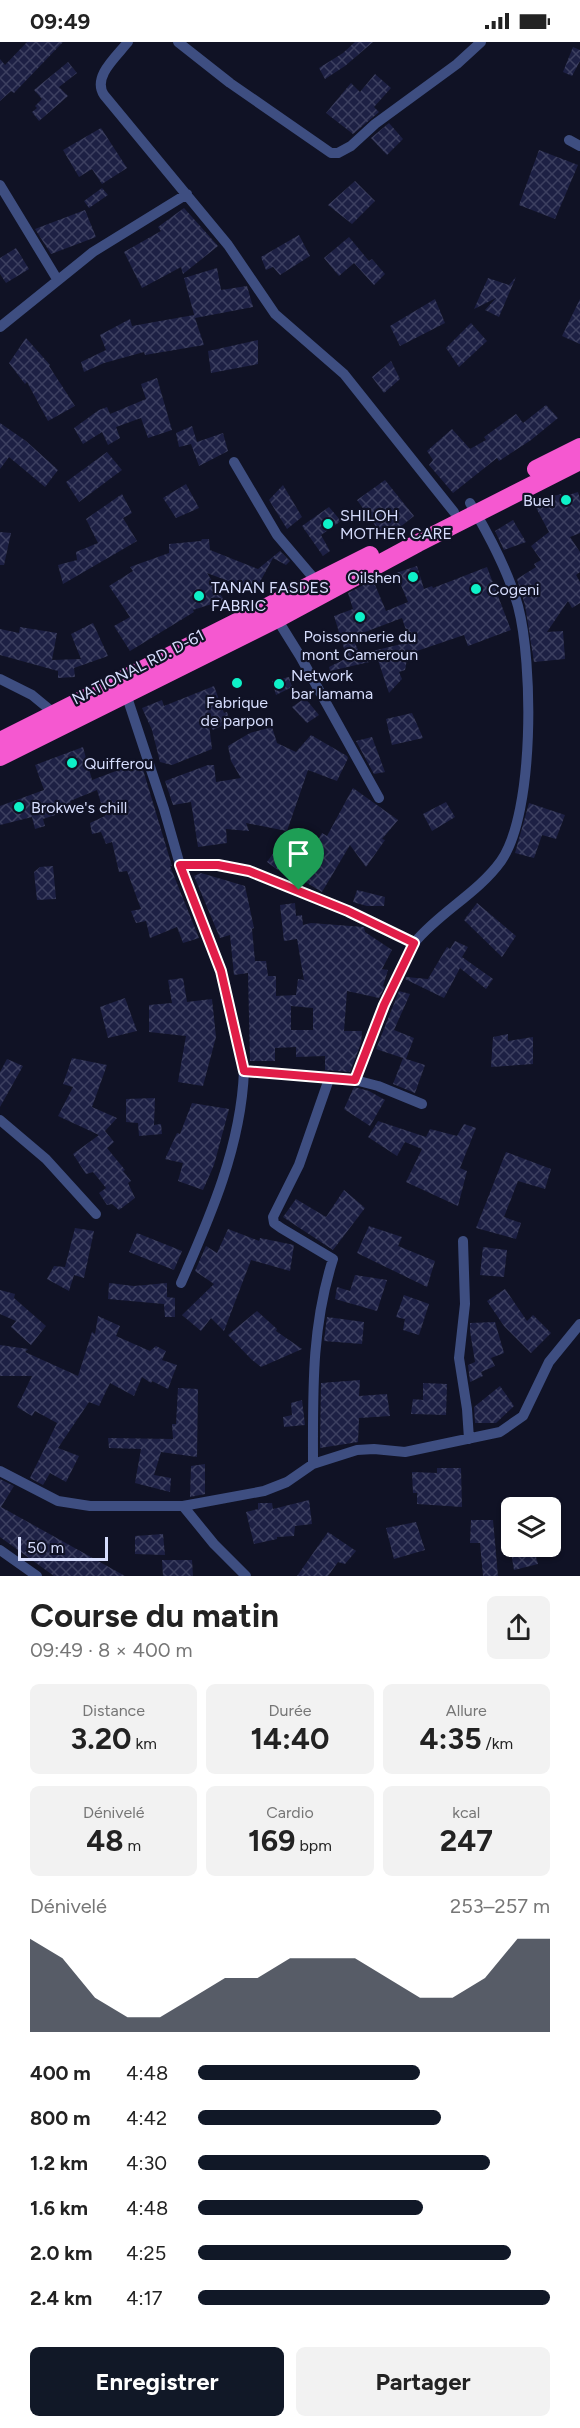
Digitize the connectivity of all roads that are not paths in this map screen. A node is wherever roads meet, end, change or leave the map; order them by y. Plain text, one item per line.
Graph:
1 (128, 42) edge
2 (178, 42) edge
3 (481, 42) edge
4 (569, 140) dead end
5 (580, 146) edge
6 (0, 185) edge
7 (187, 194) junction
8 (57, 279) junction
9 (0, 327) edge
10 (580, 447) edge
11 (234, 462) dead end
12 (580, 462) edge
13 (467, 509) junction
14 (317, 582) junction
15 (276, 619) junction
16 (0, 679) edge
17 (126, 694) junction
18 (55, 714) junction
19 (0, 741) edge
20 (0, 757) edge
21 (378, 798) dead end
22 (180, 865) junction
23 (414, 943) junction
24 (244, 1071) junction
25 (329, 1079) junction
26 (355, 1080) junction
27 (422, 1104) dead end
28 (0, 1120) edge
29 (96, 1214) dead end
30 (463, 1241) dead end
31 (181, 1283) dead end
32 (580, 1324) edge
33 (470, 1439) junction
34 (313, 1464) junction
35 (0, 1471) edge
36 (183, 1506) junction
37 (0, 1550) edge
38 (37, 1576) edge
39 (246, 1576) edge

1 - 7 street
2 - 3 street
4 - 5 street
6 - 8 street
7 - 8 street
7 - 13 street
8 - 9 street
10 - 13 highway, NATIONAL RD. D-61
11 - 14 street
12 - 13 highway, NATIONAL RD. D-61
13 - 14 highway, NATIONAL RD. D-61
13 - 15 highway, NATIONAL RD. D-61
13 - 23 street
14 - 18 highway, NATIONAL RD. D-61
15 - 17 highway, NATIONAL RD. D-61
15 - 21 street
16 - 18 street
17 - 20 highway, NATIONAL RD. D-61
17 - 22 street
18 - 19 highway, NATIONAL RD. D-61
22 - 23 street
22 - 24 street
23 - 26 street
24 - 25 street
24 - 31 street
25 - 26 street
25 - 34 street
26 - 27 street
28 - 29 street
30 - 33 street
32 - 33 street
33 - 34 street
34 - 36 street
35 - 36 street
36 - 39 street
37 - 38 street

